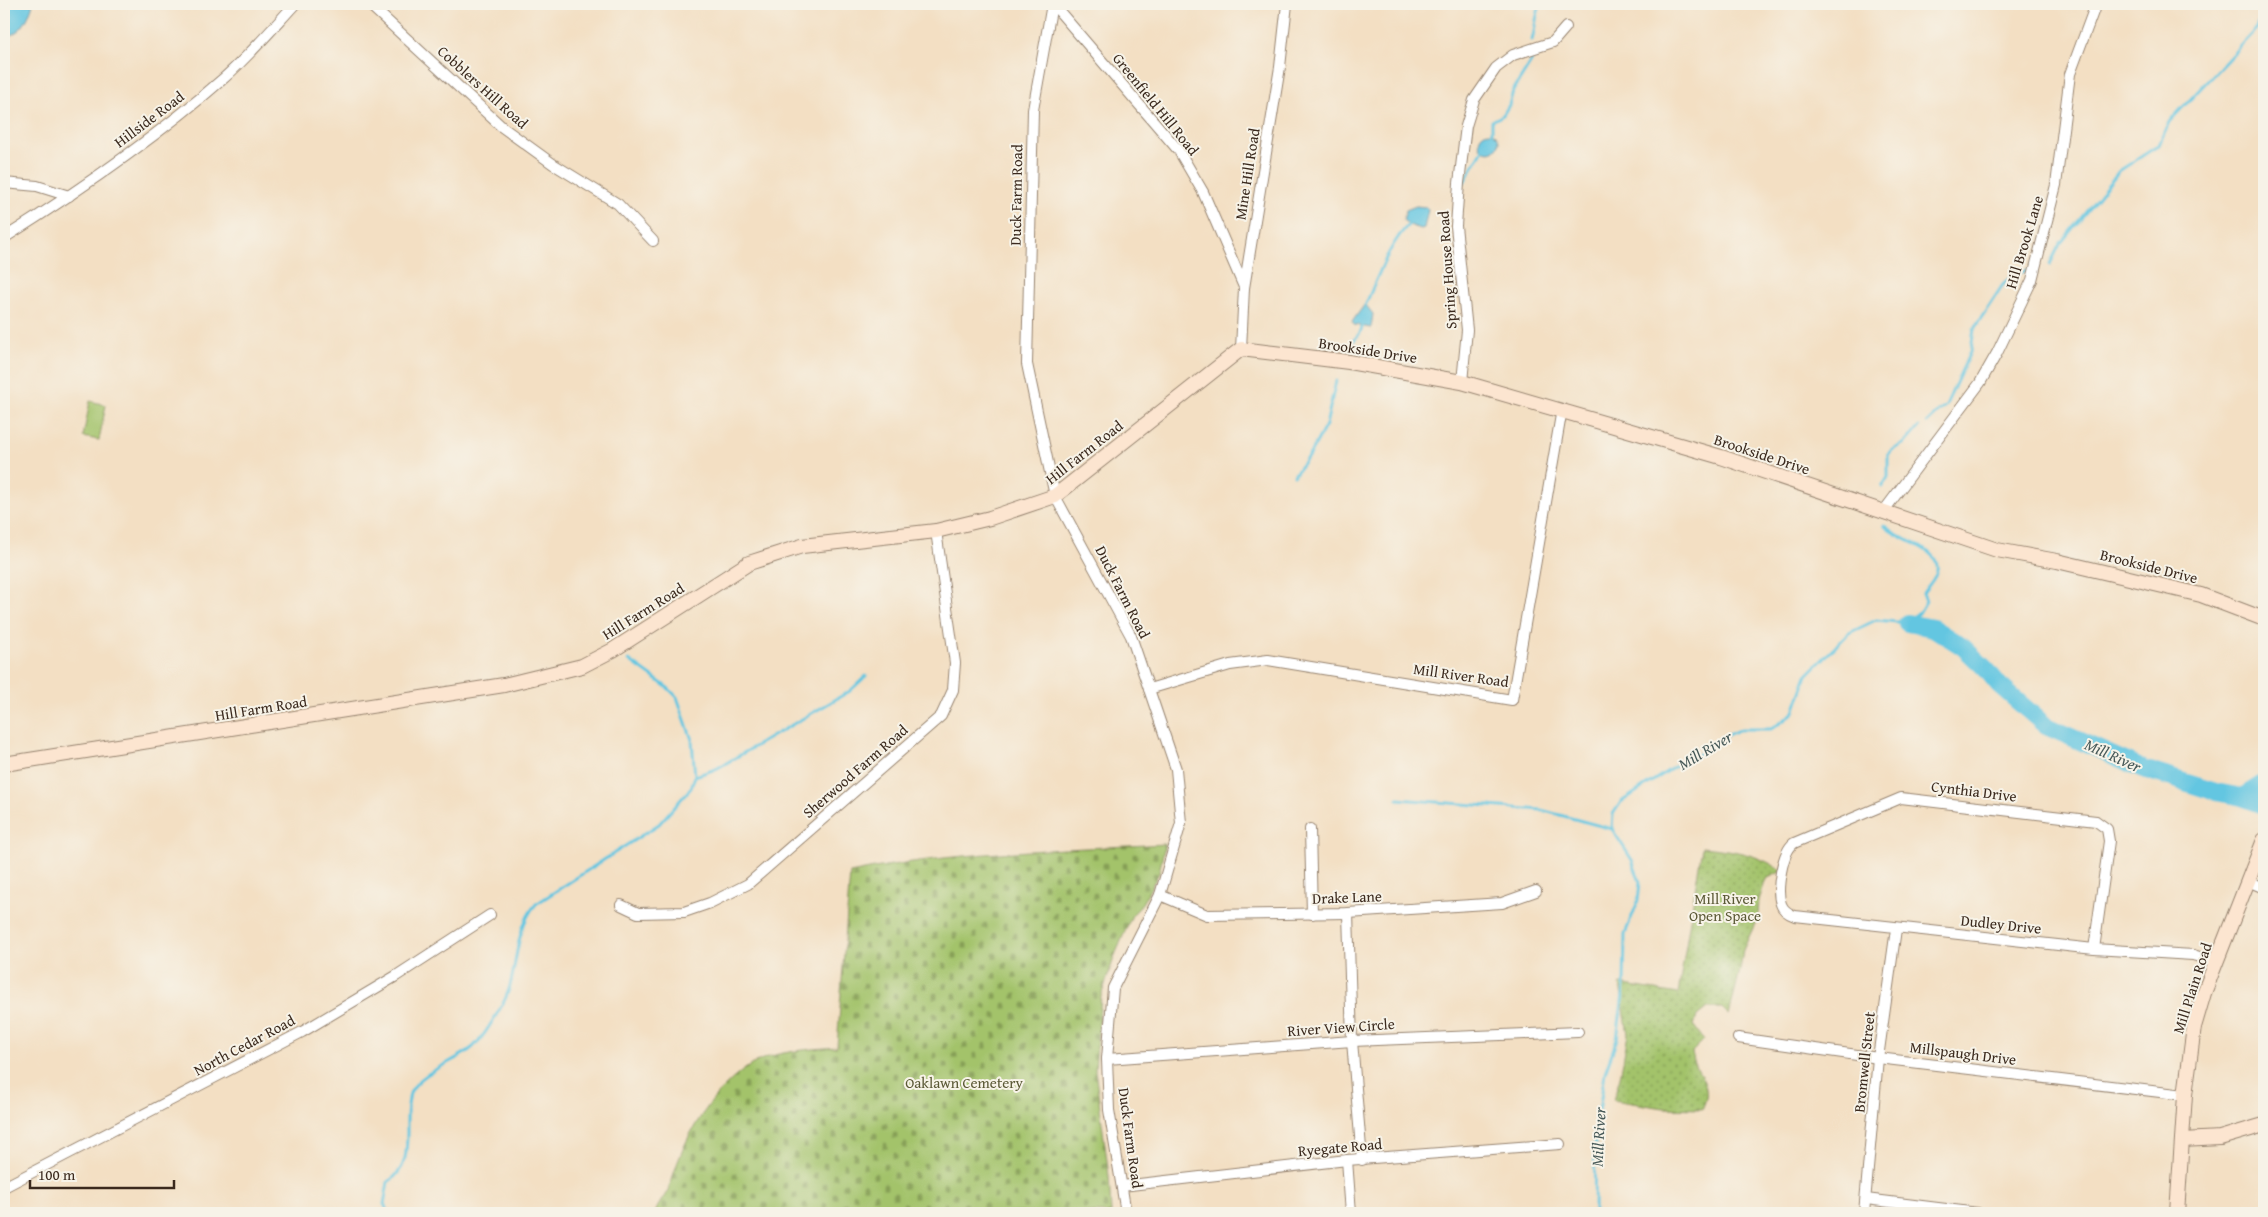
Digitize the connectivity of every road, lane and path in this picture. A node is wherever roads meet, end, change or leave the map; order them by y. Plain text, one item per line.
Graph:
1 (296, 4) edge
2 (369, 4) edge
3 (1052, 4) edge
4 (1287, 4) edge
5 (2096, 4) edge
6 (1566, 27) dead end
7 (4, 183) edge
8 (69, 196) junction
9 (4, 238) edge
10 (653, 241) dead end
11 (1244, 288) junction
12 (1241, 348) junction
13 (1462, 382) junction
14 (1562, 409) junction
15 (1055, 496) junction
16 (1883, 512) junction
17 (936, 531) junction
18 (2264, 619) edge
19 (1149, 689) junction
20 (4, 764) edge
21 (1310, 829) dead end
22 (2264, 840) edge
23 (2248, 881) junction
24 (2264, 888) edge
25 (1536, 891) dead end
26 (1160, 895) junction
27 (621, 905) dead end
28 (1784, 909) joint
29 (1348, 913) junction
30 (1312, 914) junction
31 (490, 915) dead end
32 (1896, 929) junction
33 (2094, 949) junction
34 (2216, 962) junction
35 (1578, 1032) dead end
36 (1738, 1038) dead end
37 (1352, 1041) junction
38 (1878, 1058) junction
39 (1107, 1059) junction
40 (2185, 1096) junction
41 (2264, 1125) edge
42 (2182, 1140) junction
43 (1560, 1144) dead end
44 (1347, 1160) junction
45 (1362, 1160) junction
46 (1122, 1186) junction
47 (4, 1187) edge
48 (1866, 1199) junction
49 (1126, 1213) edge
50 (1351, 1213) edge
51 (1864, 1213) edge
52 (1978, 1213) edge
53 (2177, 1213) edge

1 - 8 street, Hillside Road
2 - 10 street, Cobblers Hill Road
3 - 11 street, Greenfield Hill Road
3 - 15 street, Duck Farm Road
4 - 11 street, Mine Hill Road
5 - 16 street, Hill Brook Lane
6 - 13 street, Spring House Road
7 - 8 street
8 - 9 street, Hillside Road
11 - 12 street, Mine Hill Road
12 - 13 main road, Brookside Drive
12 - 15 main road, Hill Farm Road
13 - 14 main road, Brookside Drive
14 - 16 main road, Brookside Drive
14 - 19 street, Mill River Road
15 - 17 main road, Hill Farm Road
15 - 19 street, Duck Farm Road
16 - 18 main road, Brookside Drive
17 - 20 main road, Hill Farm Road
17 - 27 street, Sherwood Farm Road
19 - 26 street, Duck Farm Road
21 - 30 street
22 - 23 main road, Mill Plain Road
23 - 24 street
23 - 34 main road, Mill Plain Road
25 - 29 street, Drake Lane
26 - 30 street, Drake Lane
26 - 39 street, Duck Farm Road
28 - 32 street, Dudley Drive
28 - 33 street, Cynthia Drive
29 - 30 street, Drake Lane
29 - 37 street
31 - 47 street, North Cedar Road
32 - 33 street, Dudley Drive
32 - 38 street, Bromwell Street
33 - 34 street, Dudley Drive
34 - 40 main road, Mill Plain Road
35 - 37 street, River View Circle
36 - 38 street, Millspaugh Drive
37 - 39 street, River View Circle
37 - 45 street
38 - 40 street, Millspaugh Drive
38 - 48 street, Bromwell Street
39 - 46 street, Duck Farm Road
40 - 42 main road, Mill Plain Road
41 - 42 main road
42 - 53 main road, Mill Plain Road
43 - 45 street, Ryegate Road
44 - 45 street, Ryegate Road
44 - 46 street, Ryegate Road
44 - 50 street
46 - 49 street, Duck Farm Road
48 - 51 street, Bromwell Street
48 - 52 street

